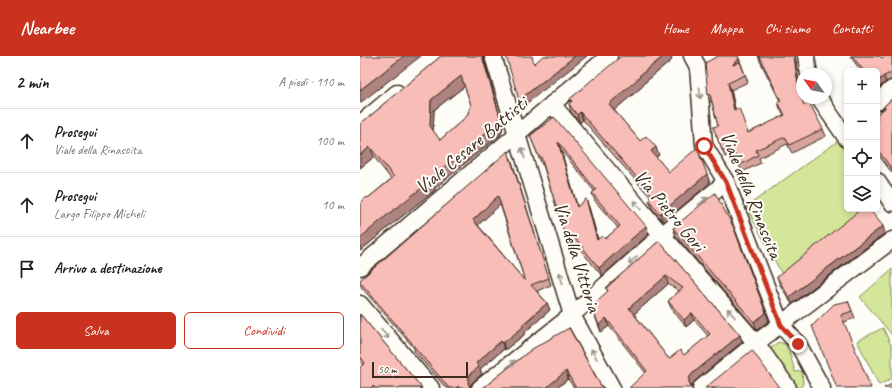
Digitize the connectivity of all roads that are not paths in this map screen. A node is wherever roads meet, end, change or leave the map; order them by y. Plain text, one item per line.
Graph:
1 (493, 56) edge
2 (609, 56) edge
3 (692, 56) edge
4 (806, 56) edge
5 (808, 68) edge
6 (407, 85) edge
7 (892, 89) edge
8 (880, 99) edge
9 (552, 104) junction
10 (823, 104) edge
11 (360, 124) edge
12 (844, 131) edge
13 (517, 134) junction
14 (726, 182) junction
15 (880, 186) edge
16 (892, 203) edge
17 (662, 234) junction
18 (892, 240) edge
19 (360, 266) edge
20 (360, 304) edge
21 (572, 315) junction
22 (781, 325) junction
23 (756, 343) junction
24 (431, 388) edge
25 (480, 388) edge
26 (612, 388) edge
27 (701, 388) edge
28 (788, 388) edge
29 (822, 388) edge

1 - 13 street, Via della Vittoria
2 - 9 street, Viale Cesare Battisti
3 -> 14 street, Viale della Rinascita
4 - 5 street
6 - 11 street
7 - 8 street
9 - 13 street, Viale Cesare Battisti
17 -> 9 street, Via Pietro Gori
10 - 12 street
13 - 19 street, Viale Cesare Battisti
21 -> 13 street, Via della Vittoria
17 -> 14 street
14 - 22 street, Viale della Rinascita
15 - 16 street
17 -> 21 street
23 -> 17 street, Via Pietro Gori
18 - 22 street
20 -> 24 street
25 -> 21 street
26 -> 21 street, Via della Vittoria
22 - 23 street
22 - 29 street
23 - 27 street
23 - 28 street, Via Pietro Gori

